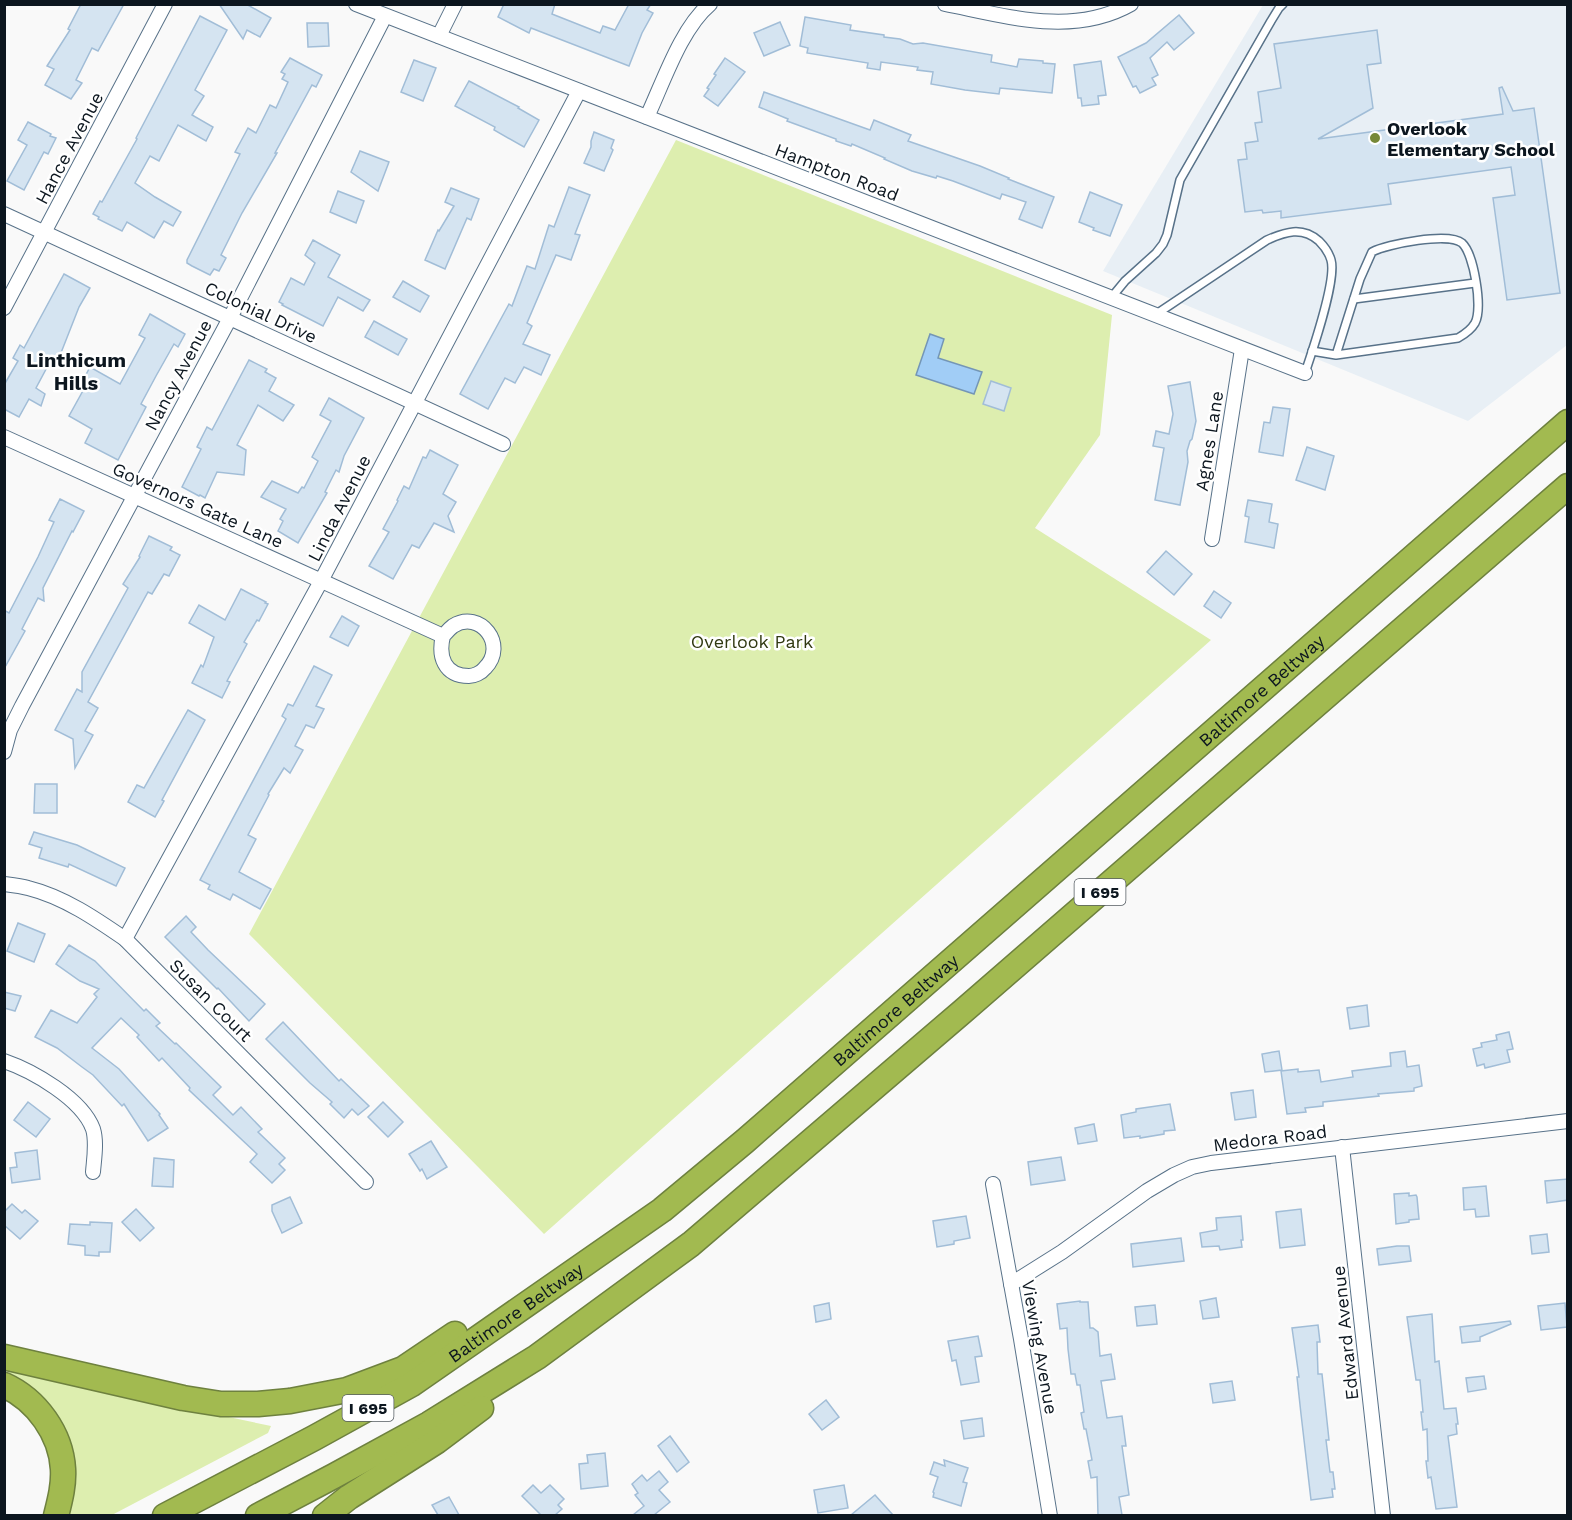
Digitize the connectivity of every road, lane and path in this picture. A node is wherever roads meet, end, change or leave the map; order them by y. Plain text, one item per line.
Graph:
1 (165, 4) edge
2 (356, 4) edge
3 (455, 4) edge
4 (710, 4) edge
5 (945, 4) edge
6 (1131, 4) edge
7 (1283, 4) edge
8 (385, 16) junction
9 (439, 36) junction
10 (579, 91) junction
11 (647, 117) junction
12 (4, 214) edge
13 (44, 232) junction
14 (1475, 283) junction
15 (1111, 298) junction
16 (1354, 298) junction
17 (4, 308) edge
18 (1155, 315) junction
19 (230, 318) junction
20 (1242, 349) junction
21 (1312, 351) junction
22 (1336, 355) junction
23 (1305, 373) joint
24 (414, 403) junction
25 (1568, 422) edge
26 (4, 437) edge
27 (503, 444) dead end
28 (1568, 486) edge
29 (134, 496) junction
30 (1212, 539) dead end
31 (321, 581) junction
32 (443, 636) dead end
33 (4, 752) edge
34 (4, 884) edge
35 (125, 939) junction
36 (4, 1061) edge
37 (1568, 1121) edge
38 (1342, 1147) junction
39 (93, 1172) dead end
40 (366, 1182) dead end
41 (993, 1184) dead end
42 (560, 1281) junction
43 (1011, 1284) junction
44 (628, 1291) junction
45 (4, 1357) edge
46 (4, 1385) edge
47 (56, 1515) edge
48 (165, 1515) edge
49 (258, 1515) edge
50 (325, 1515) edge
51 (1050, 1515) edge
52 (1383, 1515) edge

1 - 13 street, Hance Avenue
2 - 8 street, Hampton Road
3 - 9 street
4 - 11 street
5 - 6 street
7 - 15 lane
8 - 9 street, Hampton Road
8 - 19 street, Nancy Avenue
9 - 10 street, Hampton Road
10 - 11 street, Hampton Road
10 - 24 street, Linda Avenue
11 - 15 street, Hampton Road
12 - 13 street, Colonial Drive
13 - 17 street, Hance Avenue
13 - 19 street, Colonial Drive
14 - 16 lane
14 - 16 lane
14 - 22 lane
15 - 18 street, Hampton Road
16 - 22 lane
18 - 20 street, Hampton Road
18 - 21 lane
19 - 24 street, Colonial Drive
19 - 29 street, Nancy Avenue
20 - 23 street, Hampton Road
20 - 30 street, Agnes Lane
21 - 22 lane
21 - 23 lane
24 - 27 street, Colonial Drive
24 - 31 street, Linda Avenue
25 - 42 highway, Baltimore Beltway / I 695
26 - 29 street, Governors Gate Lane
28 - 44 highway, I 695
29 - 31 street, Governors Gate Lane
29 - 33 street, Nancy Avenue
31 - 32 street, Governors Gate Lane
31 - 35 street, Linda Avenue
34 - 35 street, Susan Court
35 - 40 street, Susan Court
36 - 39 street
37 - 38 street, Medora Road
38 - 43 street, Medora Road
38 - 52 street, Edward Avenue
41 - 43 street, Viewing Avenue
42 - 45 highway
42 - 48 highway, Baltimore Beltway / I 695
43 - 51 street, Viewing Avenue
44 - 49 highway, I 695
44 - 50 highway
46 - 47 highway

